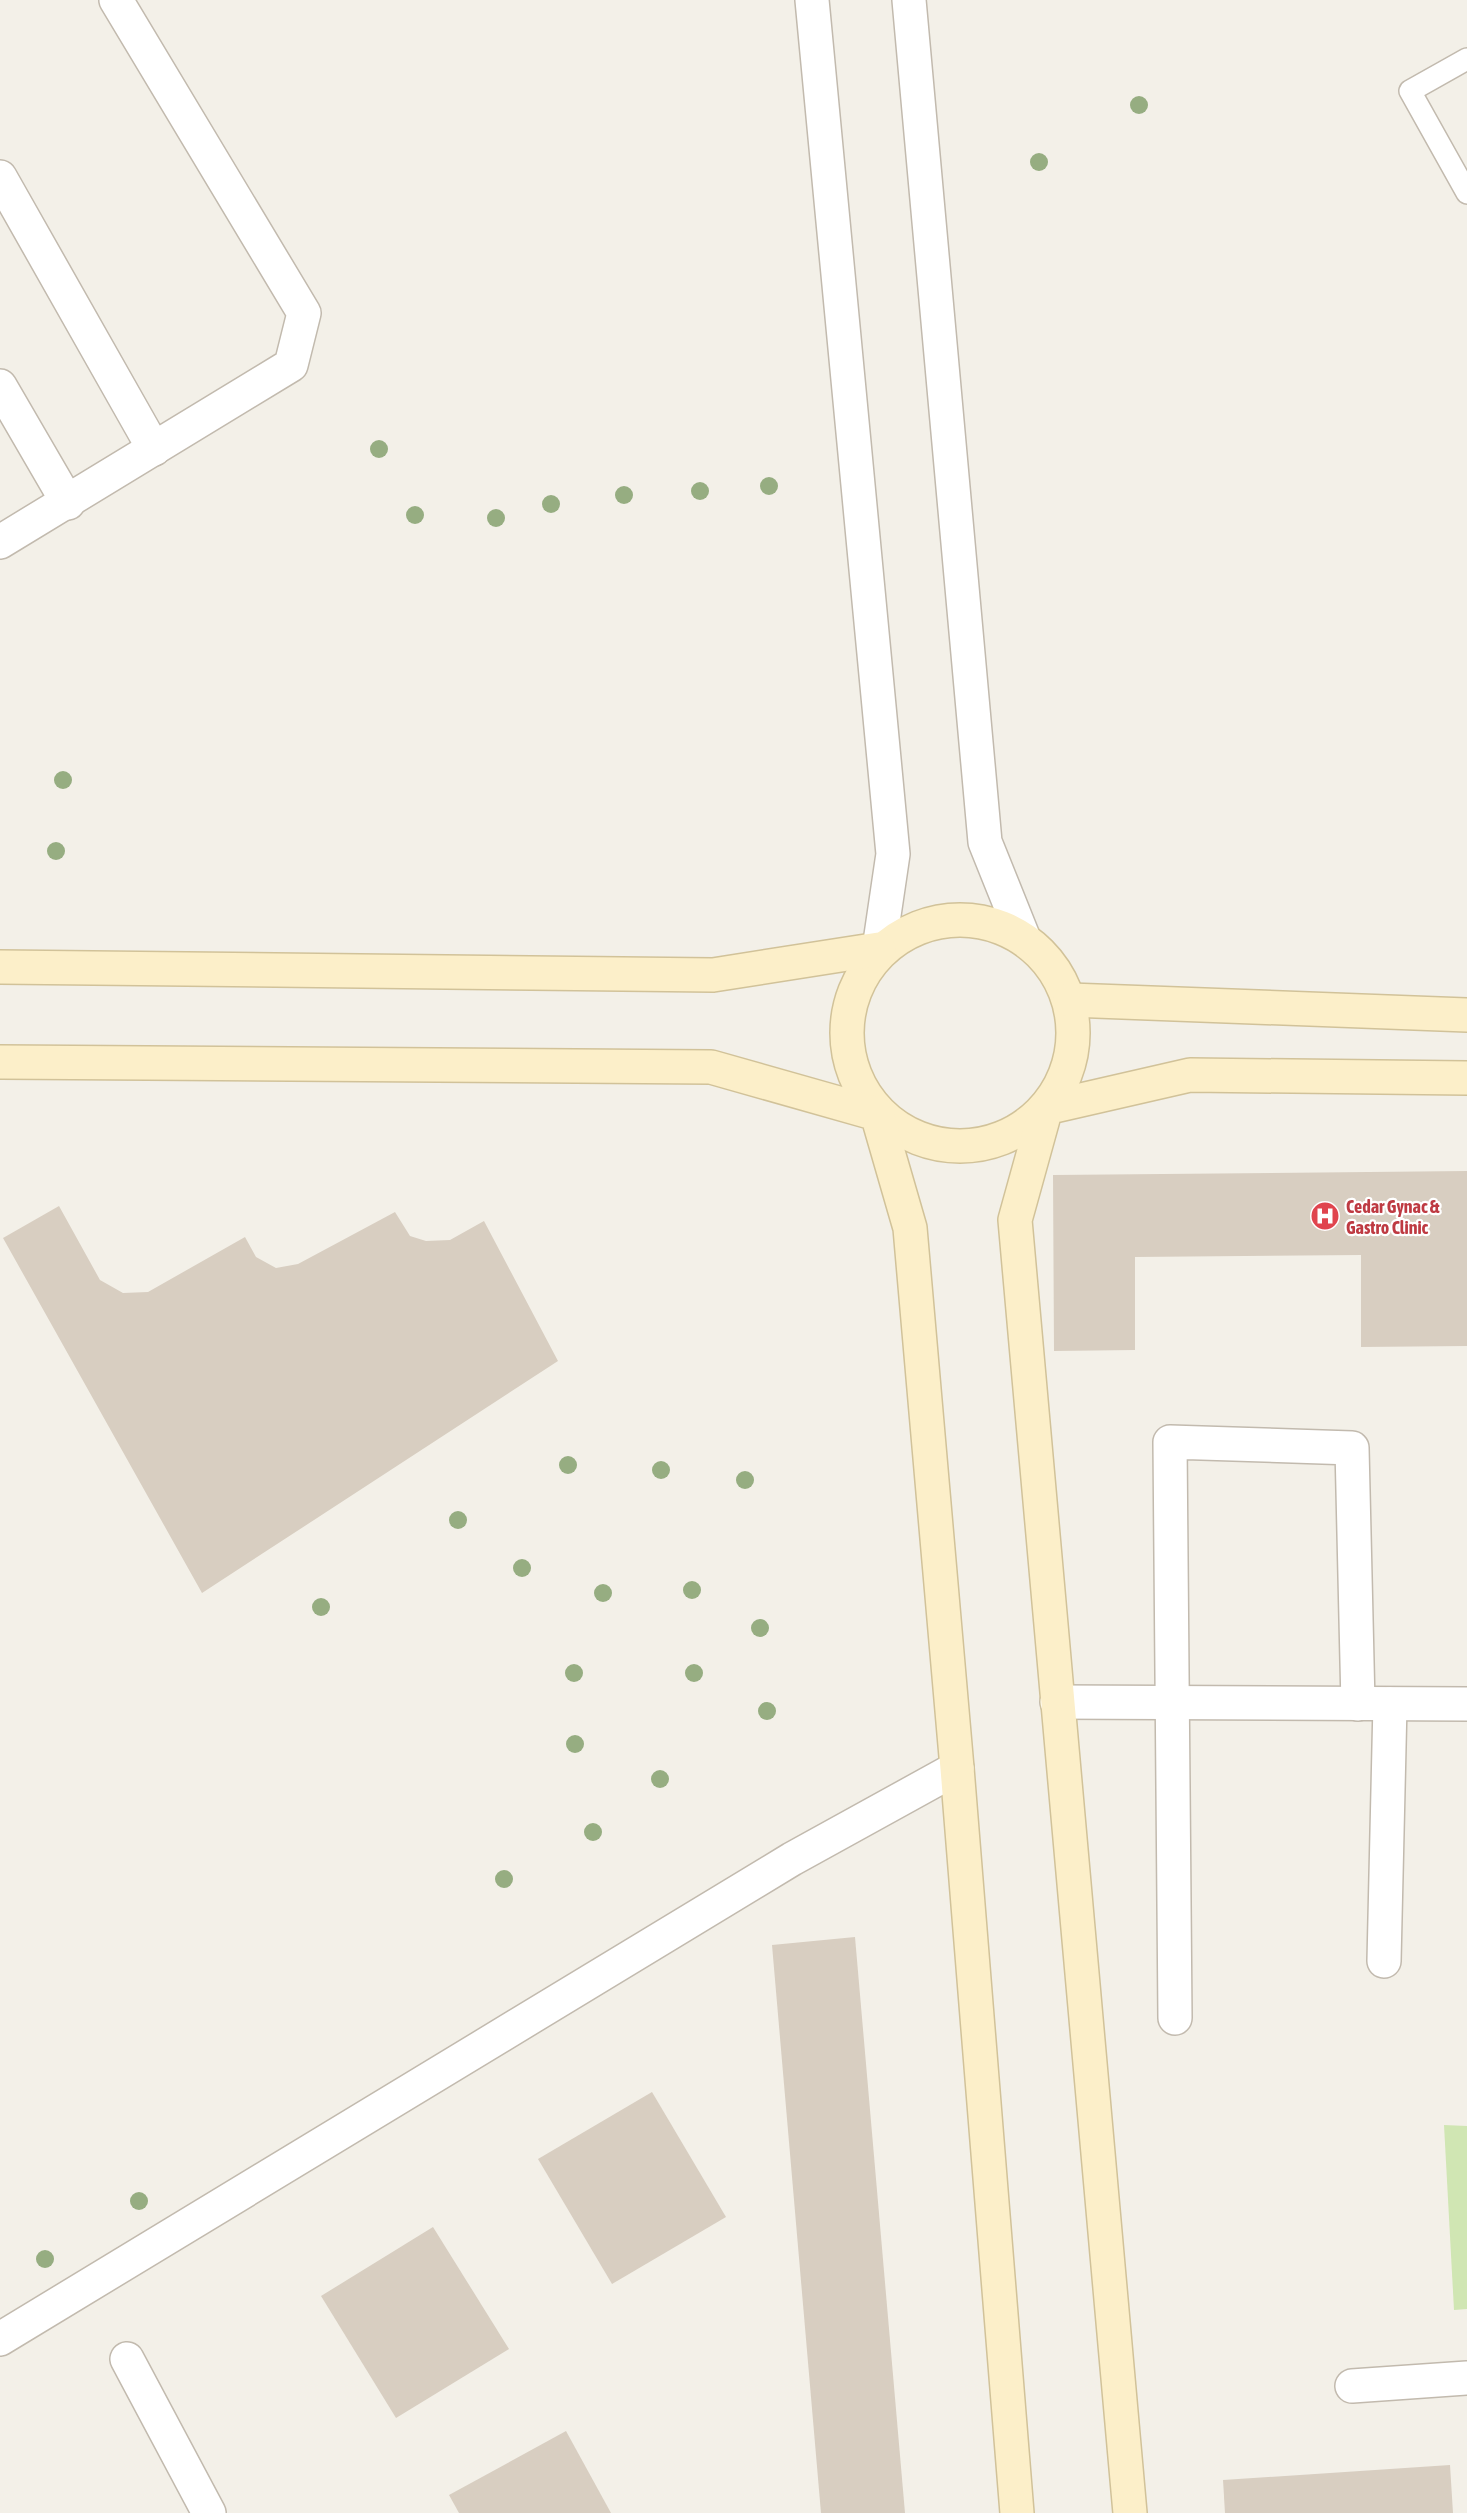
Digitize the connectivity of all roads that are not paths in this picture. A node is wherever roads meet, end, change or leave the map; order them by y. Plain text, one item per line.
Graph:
1 (116, 0) edge
2 (812, 0) edge
3 (909, 0) edge
4 (1467, 59) edge
5 (0, 177) edge
6 (1467, 193) edge
7 (0, 386) edge
8 (154, 449) junction
9 (68, 503) junction
10 (0, 542) edge
11 (1024, 939) junction
12 (879, 949) junction
13 (0, 967) edge
14 (1070, 999) junction
15 (1467, 1015) edge
16 (0, 1062) edge
17 (1467, 1078) edge
18 (1046, 1108) junction
19 (877, 1114) junction
20 (1057, 1702) junction
21 (1174, 1702) junction
22 (1374, 1704) junction
23 (1467, 1704) edge
24 (957, 1768) junction
25 (1384, 1961) dead end
26 (1175, 2018) dead end
27 (0, 2339) edge
28 (127, 2359) dead end
29 (1467, 2378) edge
30 (1352, 2386) dead end
31 (208, 2513) edge
32 (1017, 2513) edge
33 (1130, 2513) edge

1 - 8 street
2 - 12 street
3 - 11 street
4 - 6 lane
5 - 8 street
7 - 9 street
8 - 9 street
9 - 10 street
11 - 12 main road
11 - 14 main road
12 - 13 main road
12 - 19 main road
14 - 15 main road
14 - 18 main road
16 - 19 main road
17 - 18 main road
18 - 19 main road
18 - 20 main road
19 - 24 main road
20 - 21 street
20 - 33 main road
21 - 22 street
21 - 22 street
21 - 26 street
22 - 23 street
22 - 25 street
24 - 27 street
24 - 32 main road
28 - 31 street
29 - 30 street

